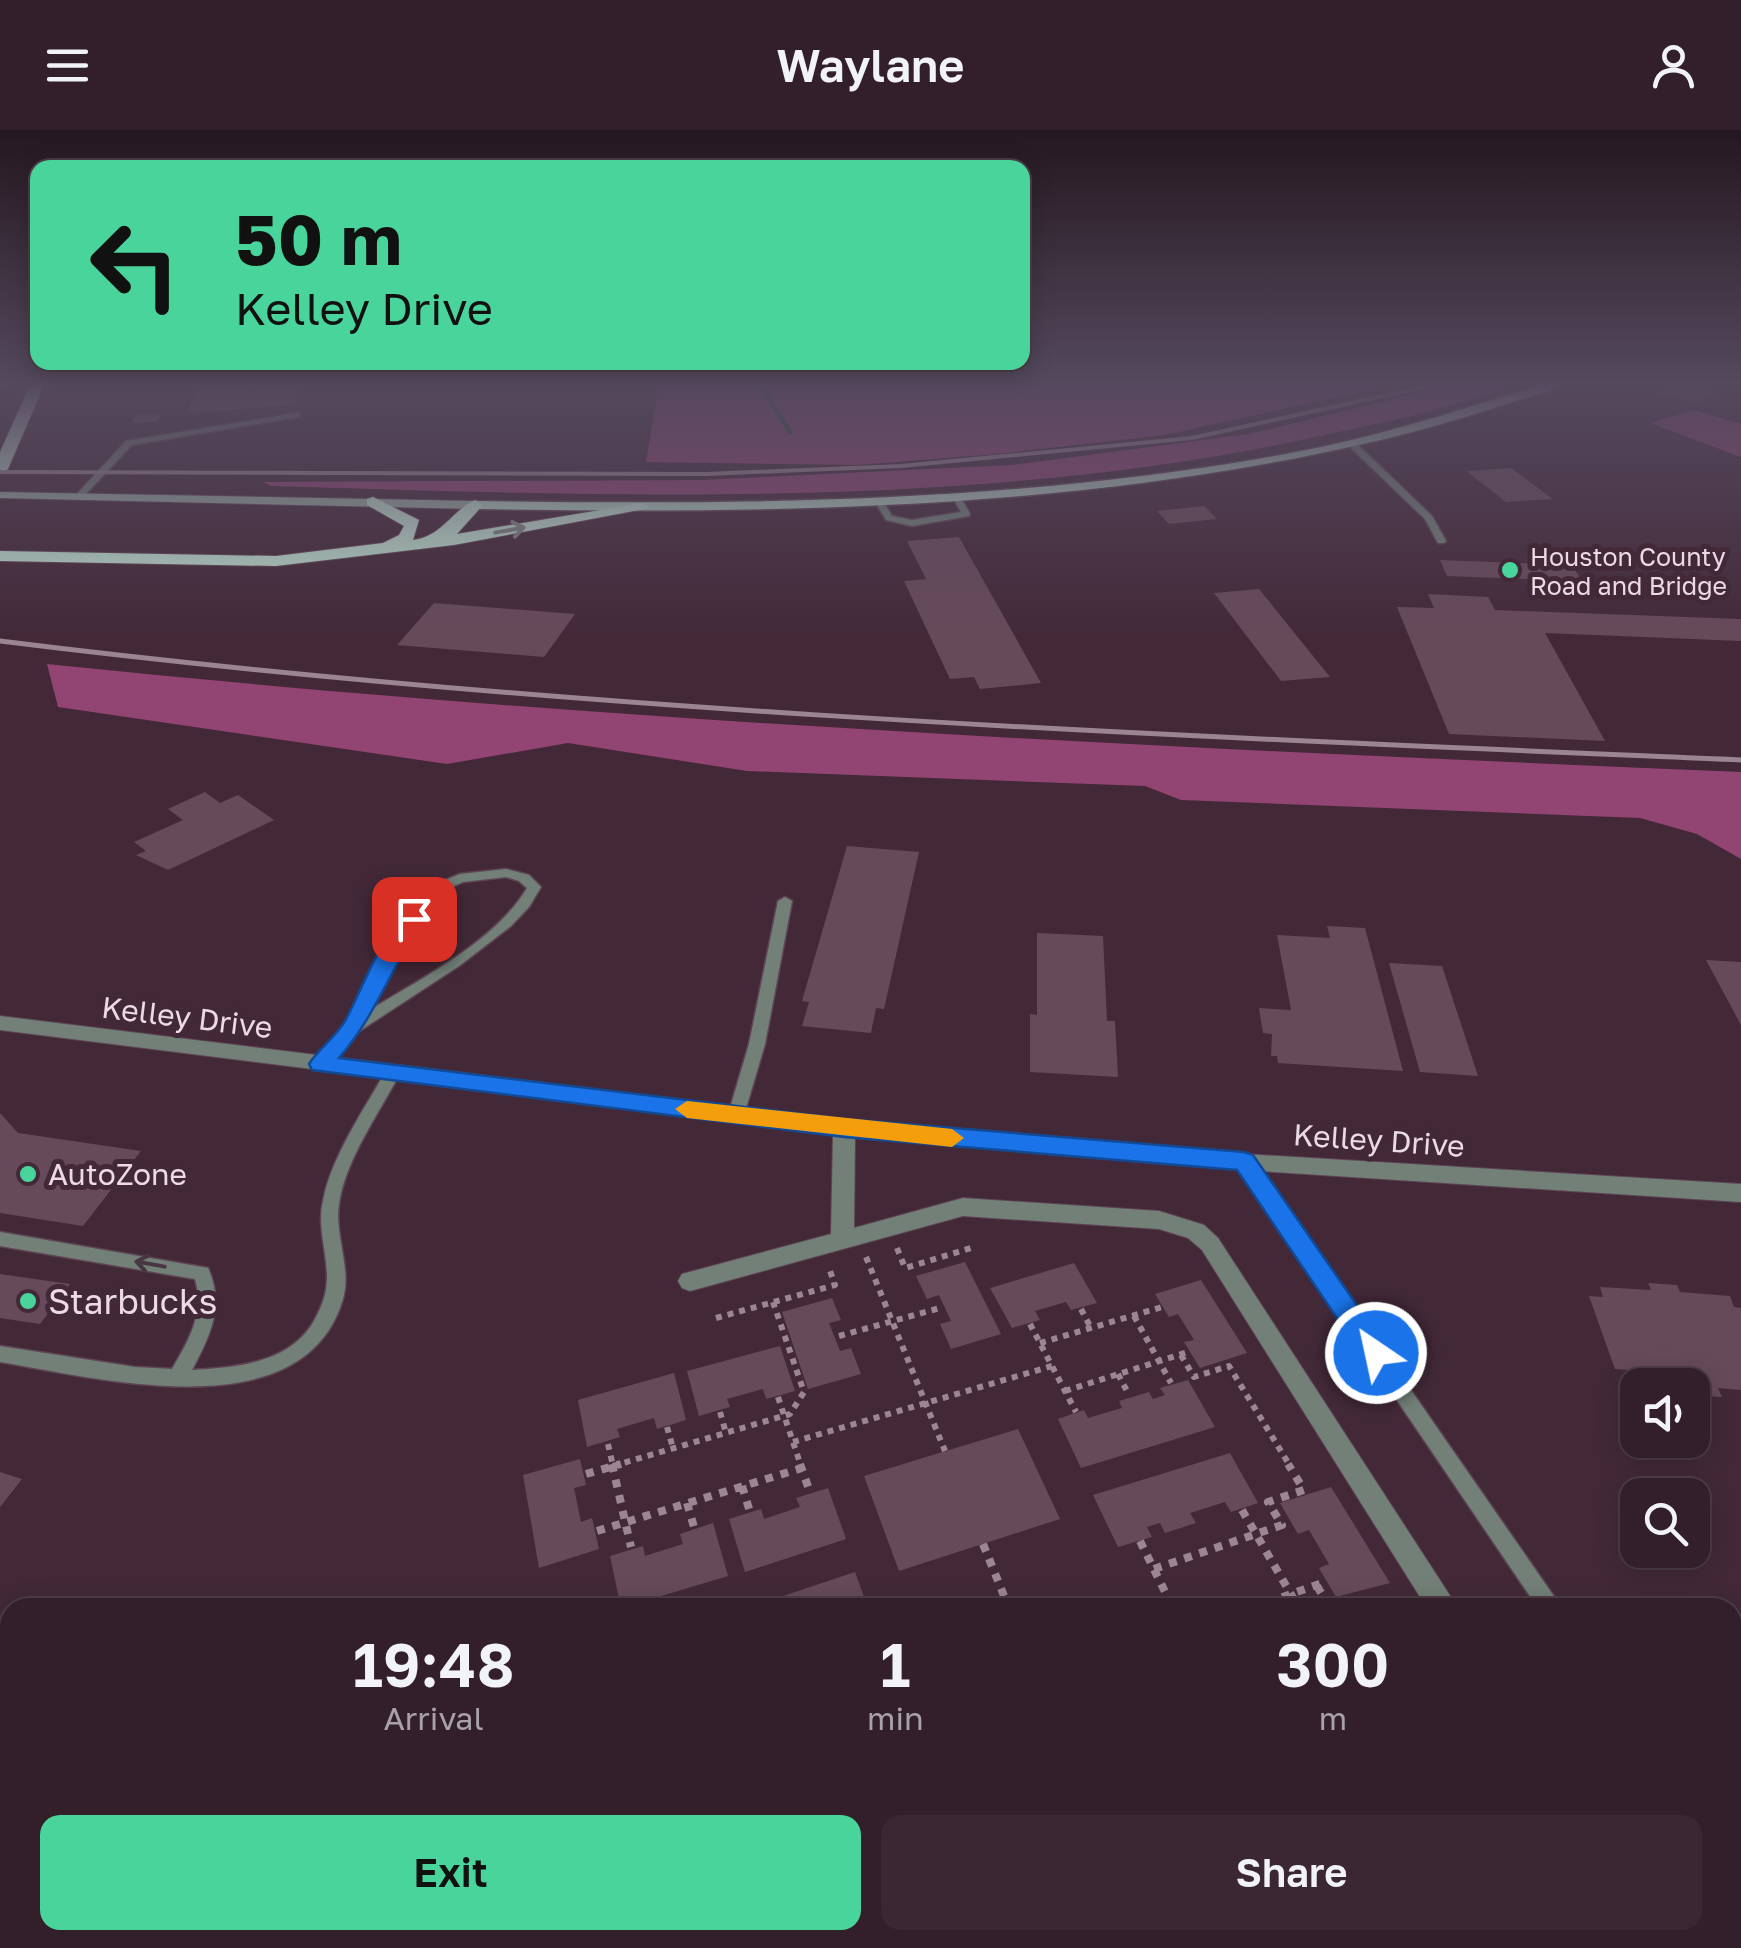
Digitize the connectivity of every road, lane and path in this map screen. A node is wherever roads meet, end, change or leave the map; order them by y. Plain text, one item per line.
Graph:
1 (106, 468) edge
2 (1222, 468) edge
3 (1376, 468) edge
4 (0, 495) edge
5 (80, 495) junction
6 (372, 502) junction
7 (476, 504) junction
8 (642, 508) junction
9 (1441, 541) dead end
10 (414, 545) junction
11 (384, 550) junction
12 (0, 556) edge
13 (48, 558) junction
14 (0, 568) edge
15 (785, 901) dead end
16 (0, 1023) edge
17 (353, 1028) junction
18 (320, 1064) junction
19 (392, 1073) junction
20 (736, 1115) junction
21 (844, 1128) junction
22 (1244, 1162) junction
23 (1741, 1193) edge
24 (0, 1239) edge
25 (842, 1240) junction
26 (972, 1248) dead end
27 (827, 1262) dead end
28 (690, 1281) dead end
29 (774, 1302) junction
30 (1162, 1307) dead end
31 (940, 1308) dead end
32 (1081, 1309) dead end
33 (1134, 1316) junction
34 (716, 1318) dead end
35 (892, 1321) junction
36 (1030, 1324) dead end
37 (1092, 1328) junction
38 (838, 1336) dead end
39 (1040, 1343) junction
40 (0, 1354) edge
41 (1159, 1361) junction
42 (1052, 1366) junction
43 (1118, 1374) junction
44 (177, 1378) junction
45 (1170, 1382) dead end
46 (1065, 1390) junction
47 (1129, 1395) dead end
48 (778, 1397) dead end
49 (926, 1403) junction
50 (720, 1412) dead end
51 (1076, 1412) dead end
52 (784, 1416) junction
53 (667, 1427) dead end
54 (726, 1432) junction
55 (793, 1442) junction
56 (608, 1444) dead end
57 (673, 1448) junction
58 (945, 1452) dead end
59 (613, 1466) junction
60 (802, 1468) junction
61 (586, 1474) dead end
62 (742, 1486) junction
63 (810, 1492) dead end
64 (687, 1503) junction
65 (1242, 1510) dead end
66 (750, 1512) dead end
67 (626, 1522) junction
68 (694, 1528) dead end
69 (597, 1530) dead end
70 (1256, 1534) junction
71 (1140, 1541) dead end
72 (983, 1544) dead end
73 (631, 1547) dead end
74 (1154, 1569) junction
75 (1291, 1594) junction
76 (1006, 1598) edge
77 (1168, 1598) edge
78 (1280, 1598) edge
79 (1293, 1598) edge
80 (1325, 1598) edge
81 (1438, 1598) edge
82 (1543, 1598) edge

1 - 5 lane
2 - 8 main road
3 - 9 lane
4 - 5 main road
5 - 6 main road
6 - 7 main road
6 - 11 highway
7 - 8 main road
7 - 10 highway
10 -> 8 highway
10 - 11 highway
11 - 13 highway
12 - 13 highway
13 - 14 highway
15 - 20 lane
16 - 18 street, Kelley Drive
17 - 17 lane
17 - 18 lane
18 - 19 street, Kelley Drive
19 - 20 street, Kelley Drive
19 - 44 lane
20 - 21 street, Kelley Drive
21 - 22 street, Kelley Drive
21 - 25 street
22 - 23 street, Kelley Drive
22 - 82 lane
44 -> 24 lane
25 - 28 street
25 - 81 street
26 - 35 path
27 - 29 path
29 - 34 path
29 - 52 path
30 - 33 path
31 - 35 path
32 - 37 path
33 - 37 path
33 - 41 path
35 - 38 path
35 - 49 path
36 - 39 path
37 - 39 path
39 - 42 path
40 - 44 lane
41 - 43 path
41 - 45 path
41 - 70 path
42 - 46 path
42 - 49 path
43 - 46 path
43 - 47 path
46 - 51 path
48 - 52 path
49 - 55 path
49 - 58 path
50 - 54 path
52 - 54 path
52 - 55 path
53 - 57 path
54 - 57 path
55 - 60 path
56 - 59 path
57 - 59 path
59 - 61 path
59 - 67 path
60 - 62 path
60 - 63 path
62 - 64 path
62 - 66 path
64 - 67 path
64 - 68 path
65 - 70 path
67 - 69 path
67 - 73 path
70 - 74 path
70 - 75 path
71 - 74 path
72 - 76 path
74 - 77 path
75 - 78 path
75 - 79 path
75 - 80 path

